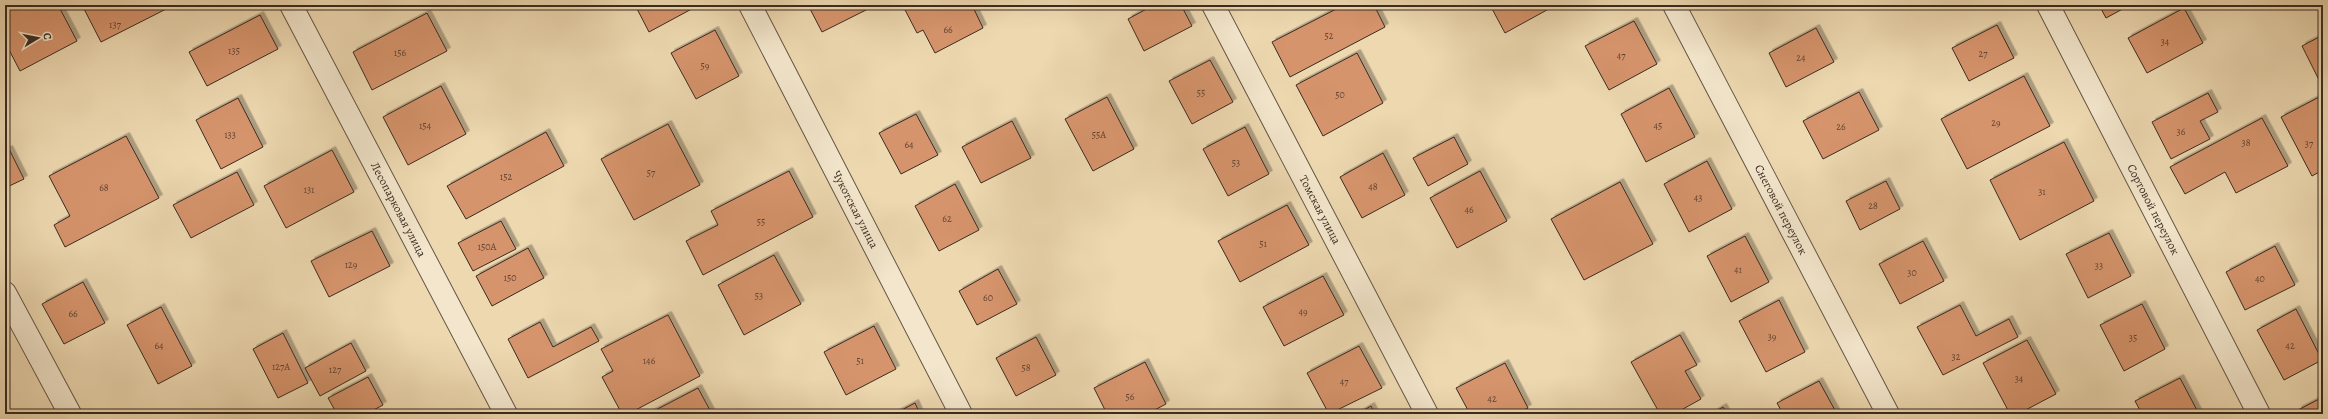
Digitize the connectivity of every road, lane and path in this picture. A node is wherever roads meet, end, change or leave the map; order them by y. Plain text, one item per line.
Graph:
1 (291, 5) edge
2 (750, 5) edge
3 (1213, 5) edge
4 (1674, 5) edge
5 (2048, 5) edge
6 (5, 292) edge
7 (70, 414) edge
8 (506, 414) edge
9 (961, 414) edge
10 (1427, 414) edge
11 (1888, 414) edge
12 (2259, 414) edge

1 - 8 street, Лесопарковая улица
2 - 9 street, Чукотская улица
3 - 10 street, Томская улица
4 - 11 street, Снеговой переулок
5 - 12 street, Сортовой переулок
6 - 7 street

